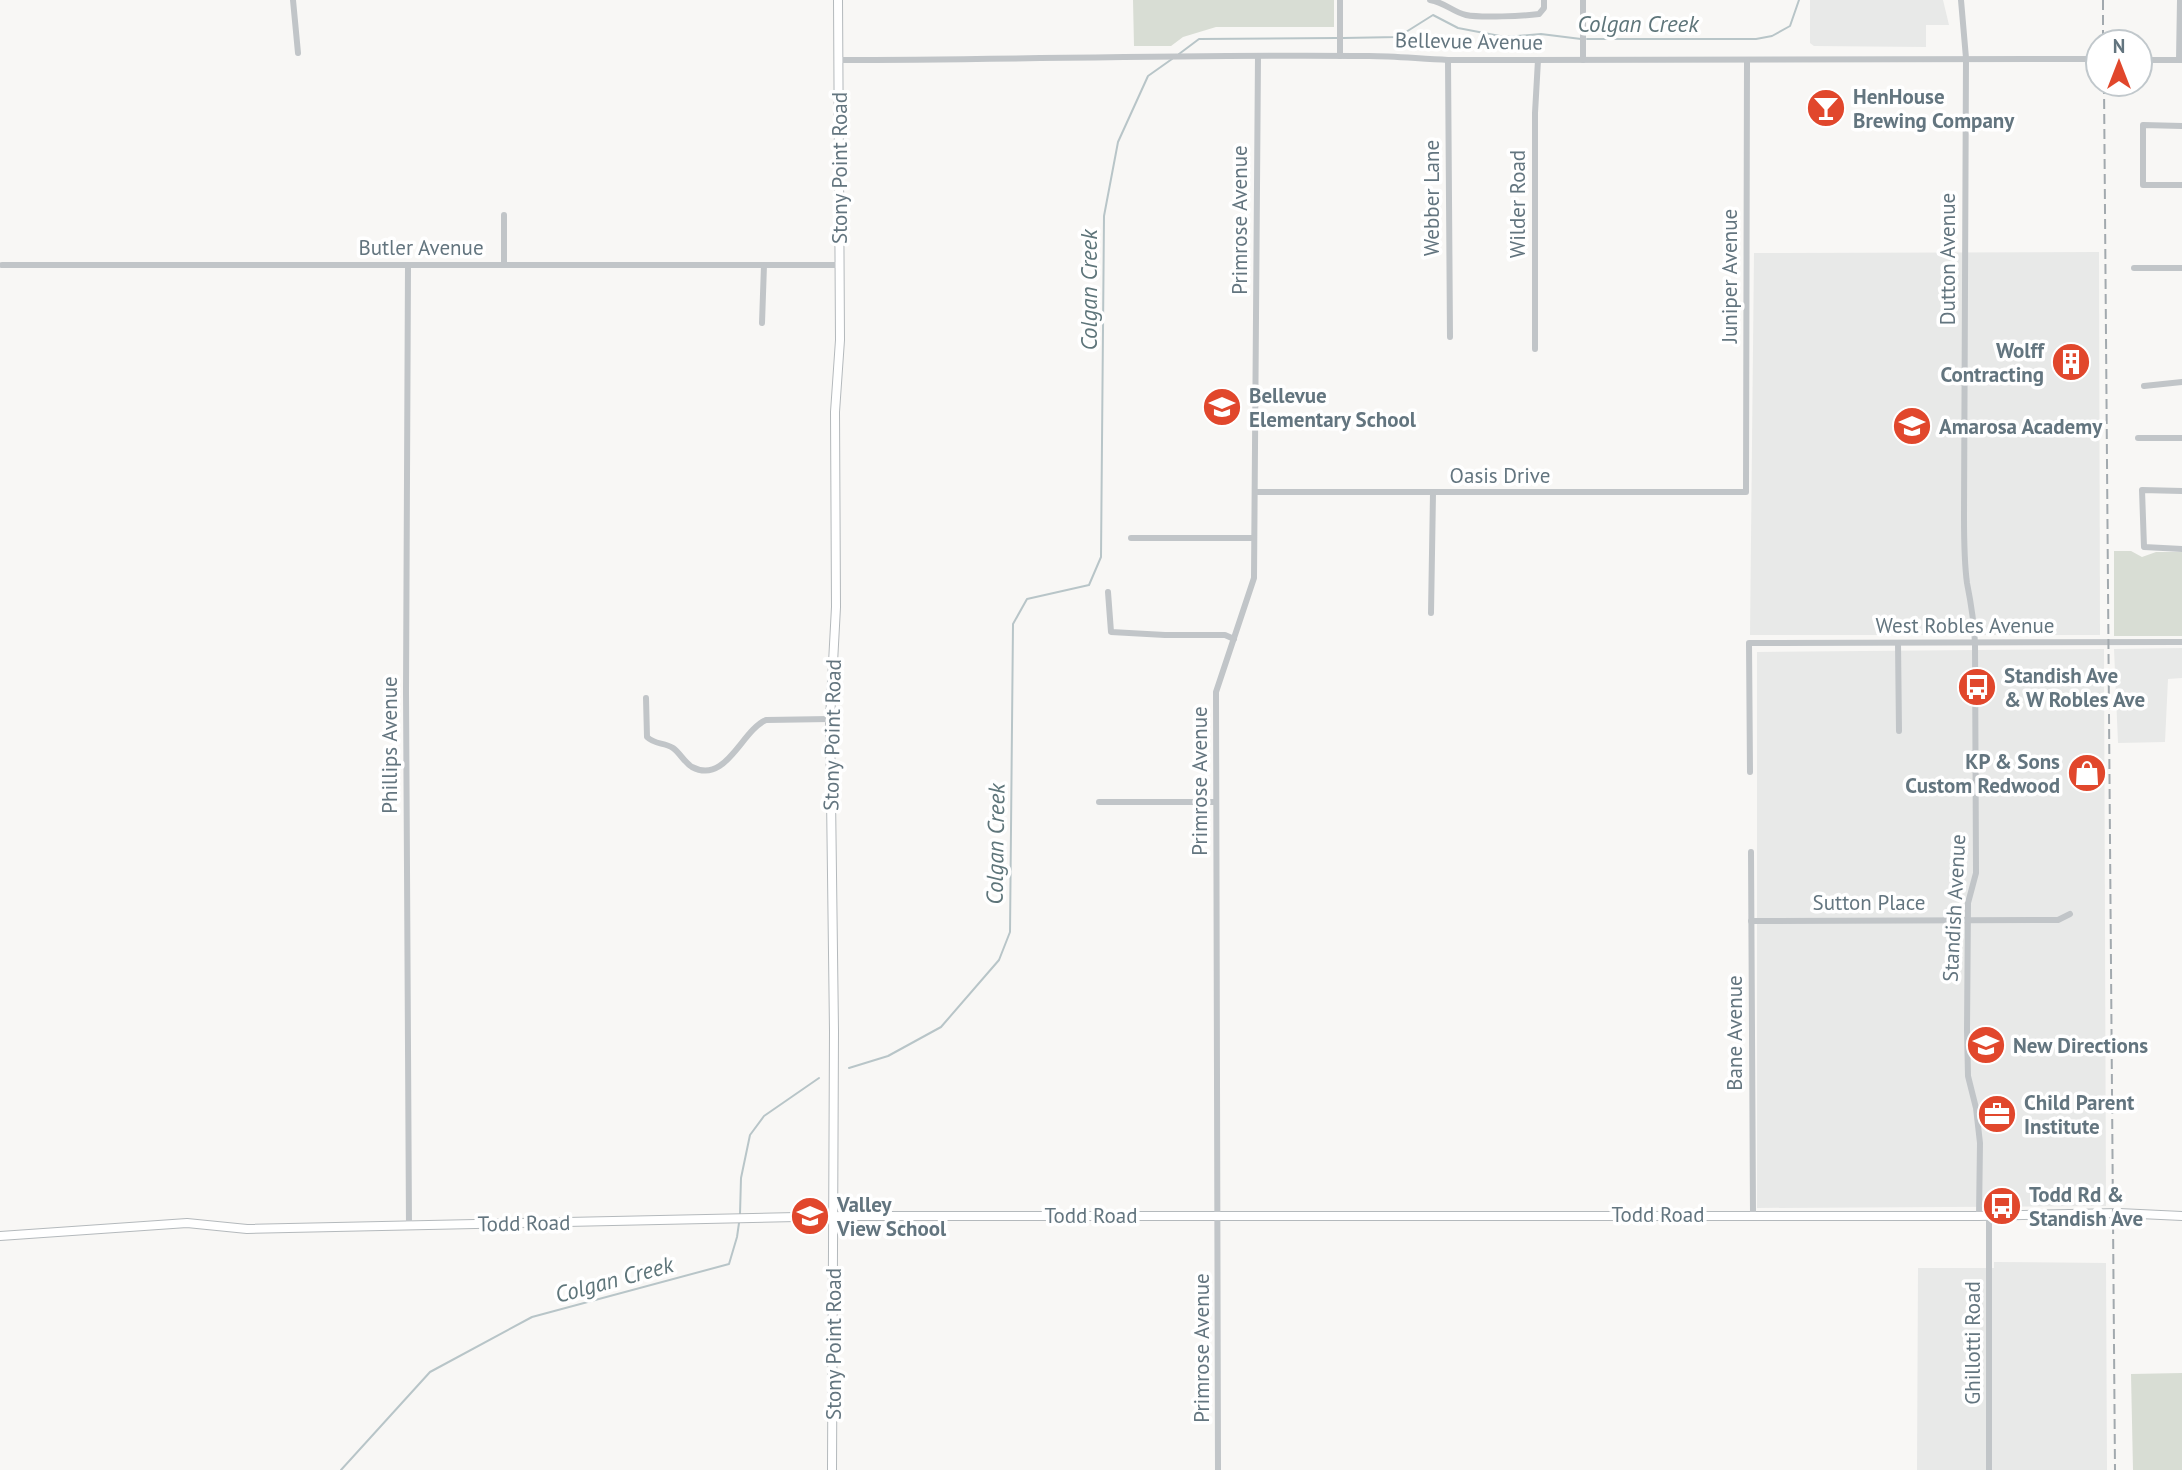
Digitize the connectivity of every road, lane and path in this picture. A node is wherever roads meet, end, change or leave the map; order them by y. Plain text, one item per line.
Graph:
1 (293, 0) edge
2 (838, 0) edge
3 (1340, 0) edge
4 (1430, 0) edge
5 (1544, 0) edge
6 (1583, 0) edge
7 (1961, 0) edge
8 (2180, 0) edge
9 (1458, 1) edge
10 (1454, 9) junction
11 (298, 53) dead end
12 (1258, 56) junction
13 (1340, 56) junction
14 (1966, 58) junction
15 (2084, 59) edge
16 (839, 60) junction
17 (1448, 60) junction
18 (1538, 60) junction
19 (1583, 60) junction
20 (1747, 60) junction
21 (2154, 60) edge
22 (2181, 60) edge
23 (2182, 126) edge
24 (2182, 185) edge
25 (504, 215) dead end
26 (2, 265) dead end
27 (408, 265) junction
28 (504, 265) junction
29 (764, 265) junction
30 (840, 265) junction
31 (2134, 268) dead end
32 (2182, 268) edge
33 (762, 323) dead end
34 (1450, 337) dead end
35 (1535, 349) dead end
36 (2182, 382) edge
37 (2144, 386) dead end
38 (2138, 438) dead end
39 (2182, 438) edge
40 (2182, 491) edge
41 (1255, 492) junction
42 (1746, 492) joint
43 (1433, 493) junction
44 (1131, 538) dead end
45 (1254, 538) junction
46 (2182, 549) edge
47 (1108, 592) dead end
48 (1431, 613) dead end
49 (1234, 639) junction
50 (2182, 642) edge
51 (1898, 643) junction
52 (1975, 643) junction
53 (646, 698) dead end
54 (830, 719) junction
55 (1899, 731) dead end
56 (1750, 772) dead end
57 (1099, 802) dead end
58 (1216, 802) junction
59 (1751, 852) dead end
60 (2070, 914) dead end
61 (1967, 920) junction
62 (1751, 921) junction
63 (1219, 1214) junction
64 (1753, 1214) junction
65 (1989, 1215) junction
66 (832, 1216) junction
67 (1979, 1216) junction
68 (2182, 1216) edge
69 (409, 1226) junction
70 (0, 1236) edge
71 (832, 1470) edge
72 (1218, 1470) edge
73 (1989, 1470) edge

1 - 11 street
2 - 16 main road, Stony Point Road
3 - 13 street
4 - 10 street
5 - 10 street
6 - 19 street
7 - 14 street, Dutton Avenue
8 - 22 street
9 - 10 street
12 - 13 street, Bellevue Avenue
12 - 16 street, Bellevue Avenue
12 - 41 street, Primrose Avenue
13 - 17 street, Bellevue Avenue
14 - 15 street, Bellevue Avenue
14 - 20 street, Bellevue Avenue
14 - 52 street, Dutton Avenue
16 - 30 main road, Stony Point Road
17 - 18 street, Bellevue Avenue
17 - 34 street, Webber Lane
18 - 19 street, Bellevue Avenue
18 - 35 street, Wilder Road
19 - 20 street, Bellevue Avenue
20 - 42 street, Juniper Avenue
21 - 22 street
23 - 24 street
25 - 28 street
26 - 27 street, Butler Avenue
27 - 28 street, Butler Avenue
27 - 69 street, Phillips Avenue
28 - 29 street, Butler Avenue
29 - 30 street, Butler Avenue
29 - 33 street
30 - 54 main road, Stony Point Road
31 - 32 street
36 - 37 street
38 - 39 street
40 - 46 street
41 - 43 street, Oasis Drive
41 - 45 street, Primrose Avenue
42 - 43 street, Oasis Drive
43 - 48 street
44 - 45 street
45 - 49 street, Primrose Avenue
47 - 49 street
49 - 58 street, Primrose Avenue
50 - 52 street, West Robles Avenue
51 - 52 street, West Robles Avenue
51 - 55 street
51 - 56 street, West Robles Avenue
52 - 61 street, Standish Avenue
53 - 54 street
54 - 66 main road, Stony Point Road
57 - 58 street
58 - 63 street, Primrose Avenue
59 - 62 street, Bane Avenue
60 - 61 street, Sutton Place
61 - 62 street, Sutton Place
61 - 67 street, Standish Avenue
62 - 64 street, Bane Avenue
63 - 64 main road, Todd Road
63 - 66 main road, Todd Road
63 - 72 street, Primrose Avenue
64 - 67 main road, Todd Road
65 - 67 main road, Todd Road
65 - 68 main road, Todd Road
65 - 73 street, Ghillotti Road
66 - 69 main road, Todd Road
66 - 71 main road, Stony Point Road
69 - 70 main road, Todd Road

